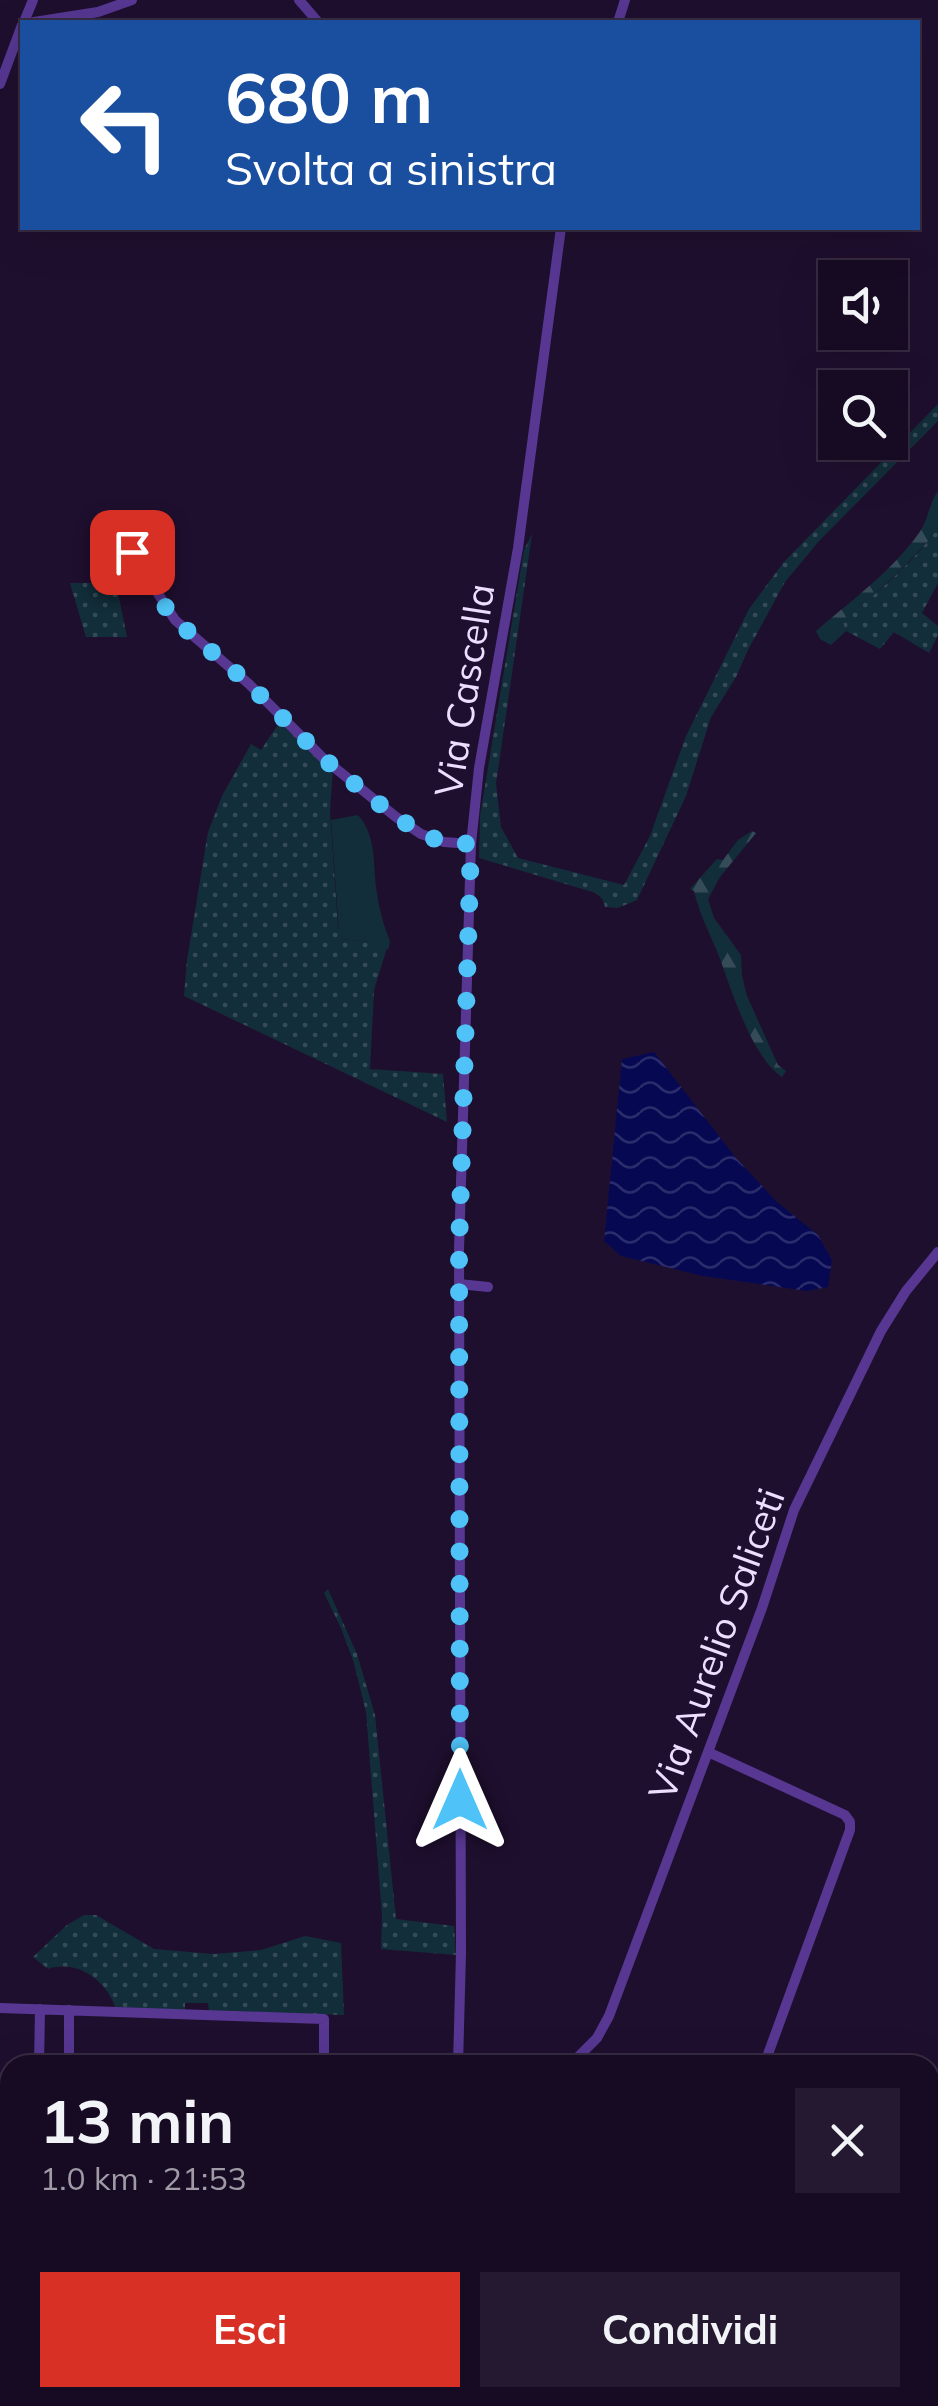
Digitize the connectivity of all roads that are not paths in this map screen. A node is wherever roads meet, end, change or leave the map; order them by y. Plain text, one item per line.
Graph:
1 (132, 0) edge
2 (299, 0) edge
3 (47, 20) edge
4 (316, 20) edge
5 (20, 32) edge
6 (0, 84) edge
7 (560, 230) edge
8 (110, 519) dead end
9 (471, 844) junction
10 (938, 1252) edge
11 (459, 1284) junction
12 (488, 1286) dead end
13 (708, 1752) junction
14 (0, 2008) edge
15 (40, 2009) junction
16 (69, 2010) junction
17 (39, 2055) edge
18 (68, 2055) edge
19 (324, 2055) edge
20 (458, 2055) edge
21 (580, 2055) edge
22 (768, 2055) edge

1 - 3 street
2 - 4 street
5 - 6 street
7 - 9 street, Via Cascella
8 - 9 street
9 - 11 street, Via Cascella
10 - 13 street, Via Aurelio Saliceti
11 - 12 street
11 - 20 street, Via Cascella
13 - 21 street, Via Aurelio Saliceti
13 - 22 street
14 - 15 street
15 - 16 street
15 - 17 street
16 - 18 street
16 - 19 street

